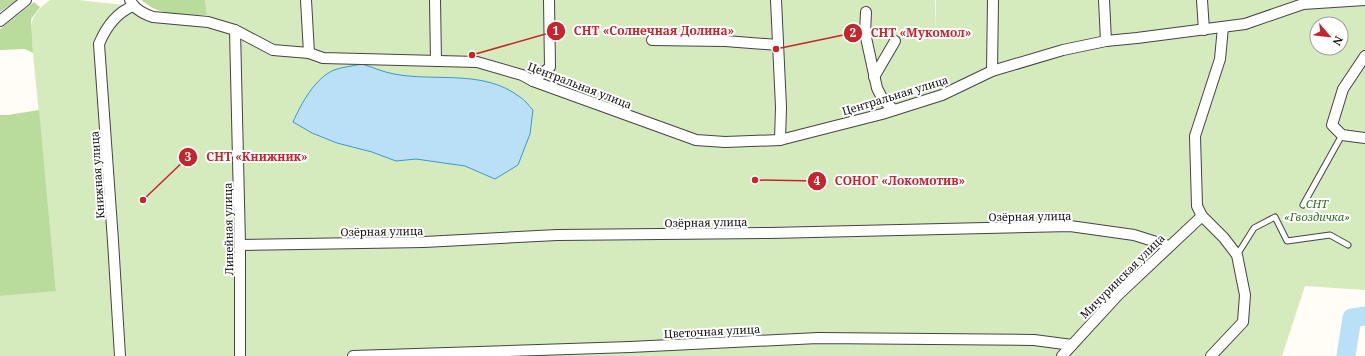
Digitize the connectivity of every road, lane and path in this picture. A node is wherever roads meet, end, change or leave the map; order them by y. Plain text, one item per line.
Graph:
1 (26, 0) edge
2 (306, 0) edge
3 (434, 0) edge
4 (549, 0) edge
5 (776, 0) edge
6 (994, 0) edge
7 (1104, 0) edge
8 (1202, 0) edge
9 (1365, 0) edge
10 (1304, 2) edge
11 (131, 3) edge
12 (866, 12) dead end
13 (0, 21) edge
14 (1223, 27) junction
15 (235, 30) junction
16 (1204, 30) junction
17 (652, 40) dead end
18 (895, 41) dead end
19 (1106, 41) junction
20 (778, 45) junction
21 (309, 53) junction
22 (1365, 56) edge
23 (436, 61) junction
24 (992, 72) junction
25 (874, 77) junction
26 (533, 81) junction
27 (894, 110) junction
28 (1342, 135) junction
29 (1365, 138) edge
30 (780, 140) junction
31 (1303, 205) dead end
32 (1202, 216) junction
33 (240, 245) junction
34 (1348, 245) dead end
35 (1169, 246) junction
36 (1237, 255) junction
37 (1072, 345) junction
38 (120, 356) edge
39 (240, 356) edge
40 (353, 356) edge
41 (1062, 356) edge
42 (1211, 356) edge

1 - 13 street
2 - 21 street
3 - 23 street
4 - 26 street
5 - 20 street
6 - 24 street
7 - 19 street
8 - 16 street
9 - 10 street, Центральная улица
10 - 14 street, Центральная улица
11 - 15 street, Центральная улица
11 - 38 street, Книжная улица
12 - 25 street
14 - 16 street, Центральная улица
14 - 32 street
15 - 21 street, Центральная улица
15 - 33 street, Линейная улица
16 - 19 street, Центральная улица
17 - 20 street
18 - 25 street
19 - 24 street, Центральная улица
20 - 30 street
21 - 23 street, Центральная улица
22 - 28 street
23 - 26 street, Центральная улица
24 - 27 street, Центральная улица
25 - 27 street
26 - 30 street, Центральная улица
27 - 30 street, Центральная улица
28 - 29 street
28 - 31 lane
32 - 35 street, Мичуринская улица
32 - 36 street
33 - 35 street, Озёрная улица
33 - 39 street, Линейная улица
34 - 36 lane
35 - 37 street, Мичуринская улица
36 - 42 street
37 - 40 street, Цветочная улица
37 - 41 street, Мичуринская улица

